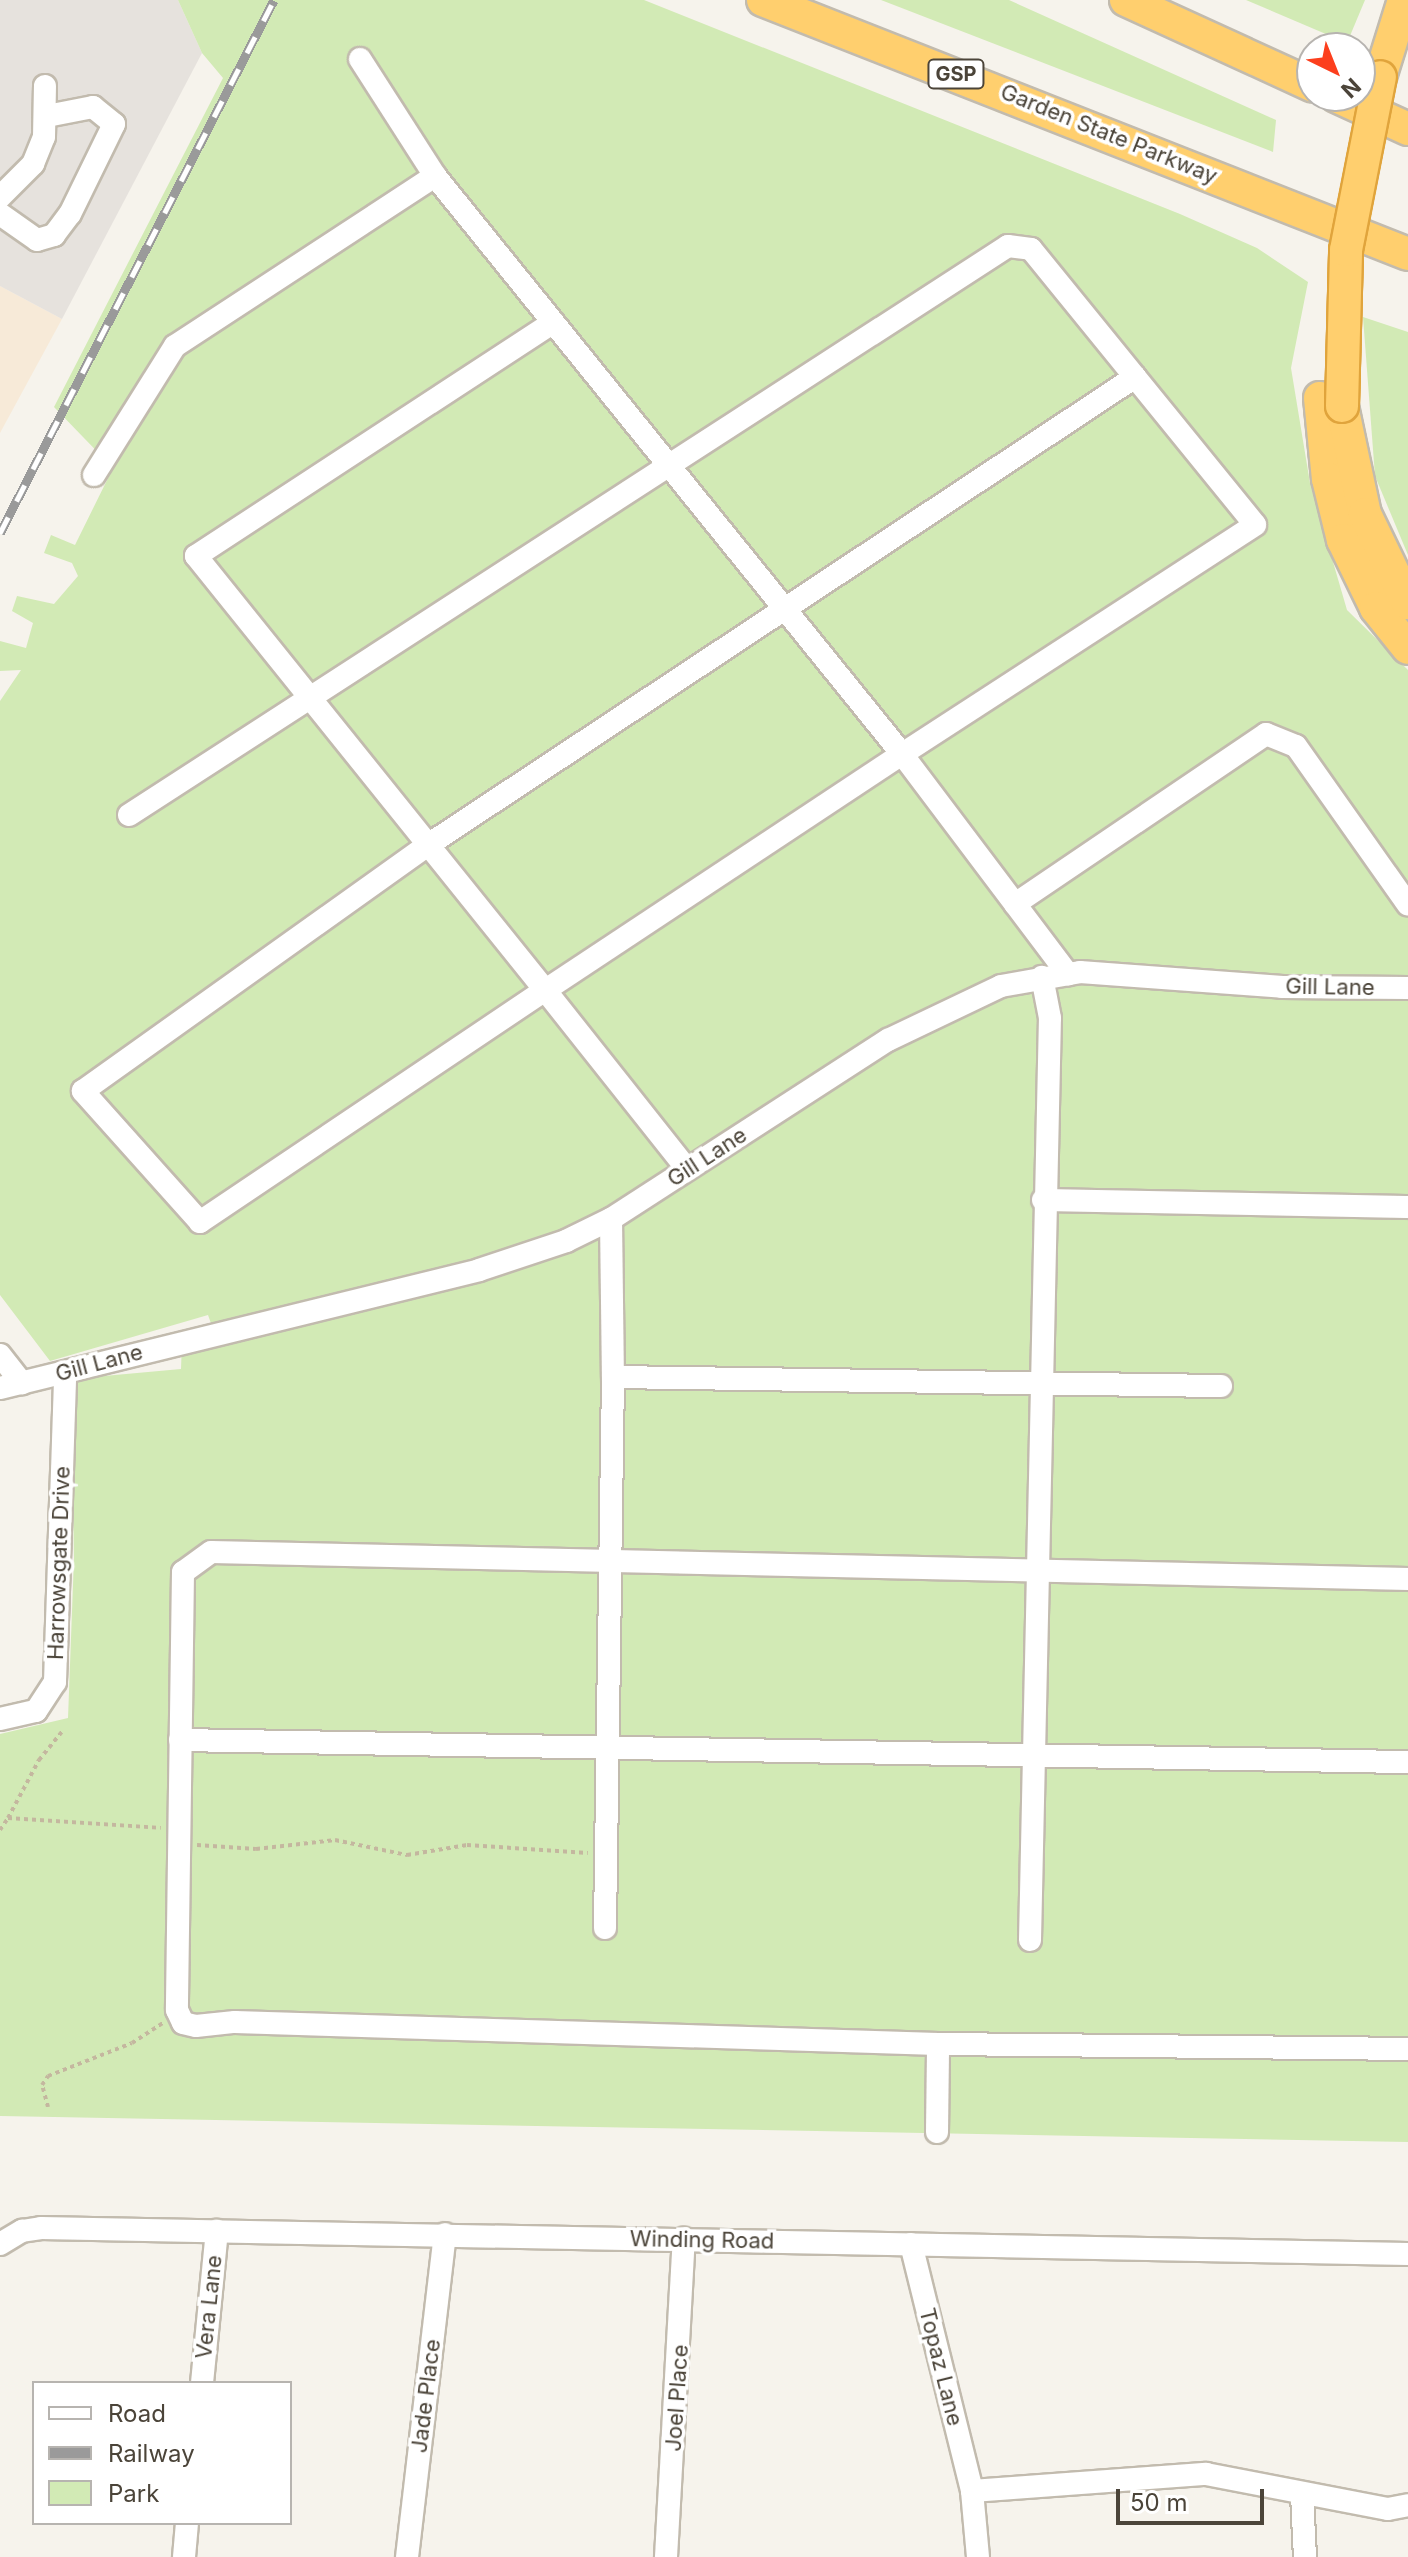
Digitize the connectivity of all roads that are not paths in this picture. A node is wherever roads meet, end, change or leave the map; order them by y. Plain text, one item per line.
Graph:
1 (763, 0) edge
2 (1126, 0) edge
3 (1393, 2) edge
4 (1376, 39) edge
5 (360, 59) dead end
6 (1296, 78) edge
7 (45, 86) dead end
8 (1351, 112) edge
9 (1371, 112) edge
10 (47, 116) junction
11 (1408, 129) edge
12 (435, 176) junction
13 (0, 197) edge
14 (0, 214) edge
15 (1360, 234) junction
16 (1408, 254) edge
17 (1408, 266) edge
18 (553, 322) junction
19 (1135, 377) junction
20 (1331, 402) junction
21 (669, 466) junction
22 (94, 475) dead end
23 (1408, 603) edge
24 (785, 610) junction
25 (1408, 648) edge
26 (312, 701) junction
27 (902, 754) junction
28 (129, 815) dead end
29 (428, 845) junction
30 (1015, 904) junction
31 (1408, 905) edge
32 (1068, 974) junction
33 (1042, 977) junction
34 (1408, 988) edge
35 (545, 990) junction
36 (687, 1169) junction
37 (1043, 1200) junction
38 (1408, 1207) edge
39 (611, 1219) junction
40 (0, 1355) edge
41 (65, 1373) junction
42 (613, 1377) junction
43 (1039, 1384) junction
44 (11, 1385) edge
45 (1221, 1386) dead end
46 (613, 1560) junction
47 (1036, 1569) junction
48 (1408, 1579) edge
49 (0, 1719) edge
50 (180, 1740) junction
51 (609, 1749) junction
52 (1033, 1757) junction
53 (1408, 1762) edge
54 (605, 1928) dead end
55 (1030, 1940) dead end
56 (938, 2044) junction
57 (1408, 2049) edge
58 (937, 2132) dead end
59 (217, 2231) junction
60 (445, 2234) junction
61 (684, 2239) junction
62 (0, 2244) edge
63 (911, 2244) junction
64 (1408, 2254) edge
65 (202, 2381) edge
66 (972, 2491) junction
67 (1302, 2494) junction
68 (1408, 2505) edge
69 (187, 2525) edge
70 (184, 2557) edge
71 (407, 2557) edge
72 (666, 2557) edge
73 (978, 2557) edge
74 (1305, 2557) edge

1 - 15 highway, Garden State Parkway / GSP
2 - 6 highway
3 - 4 highway
3 - 20 highway, bridge
5 - 12 street
7 - 10 street
8 - 20 highway
9 - 11 highway
10 - 13 street
10 - 14 street
12 - 18 street
12 - 22 street
15 - 16 highway, Garden State Parkway / GSP
15 - 17 highway
18 - 21 street
18 - 26 street
19 - 21 street
19 - 24 street
19 - 27 street
20 - 23 highway
20 - 25 highway
21 - 24 street
21 - 26 street
24 - 27 street
24 - 29 street
26 - 28 street
26 - 29 street
27 - 30 street
27 - 35 street
29 - 35 street
29 - 35 street
30 - 31 street
30 - 32 street
32 - 33 street, Gill Lane
32 - 34 street, Gill Lane
33 - 36 street, Gill Lane
33 - 37 street
35 - 36 street
36 - 39 street, Gill Lane
37 - 38 street
37 - 43 street
39 - 41 street, Gill Lane
39 - 42 street
40 - 44 street
41 - 44 street, Gill Lane
41 - 49 street, Harrowsgate Drive
42 - 43 street
42 - 46 street
43 - 45 street
43 - 47 street
46 - 47 street
46 - 50 street
46 - 51 street
47 - 48 street
47 - 52 street
50 - 51 street
50 - 56 street
51 - 52 street
51 - 54 street
52 - 53 street
52 - 55 street
56 - 57 street
56 - 58 street
59 - 60 street, Winding Road
59 - 62 street, Winding Road
59 - 65 street, Vera Lane
60 - 61 street, Winding Road
60 - 71 street, Jade Place
61 - 63 street, Winding Road
61 - 72 street, Joel Place
63 - 64 street, Winding Road
63 - 66 street, Topaz Lane
66 - 67 street
66 - 73 street, Topaz Lane
67 - 68 street
67 - 74 street
69 - 70 street

